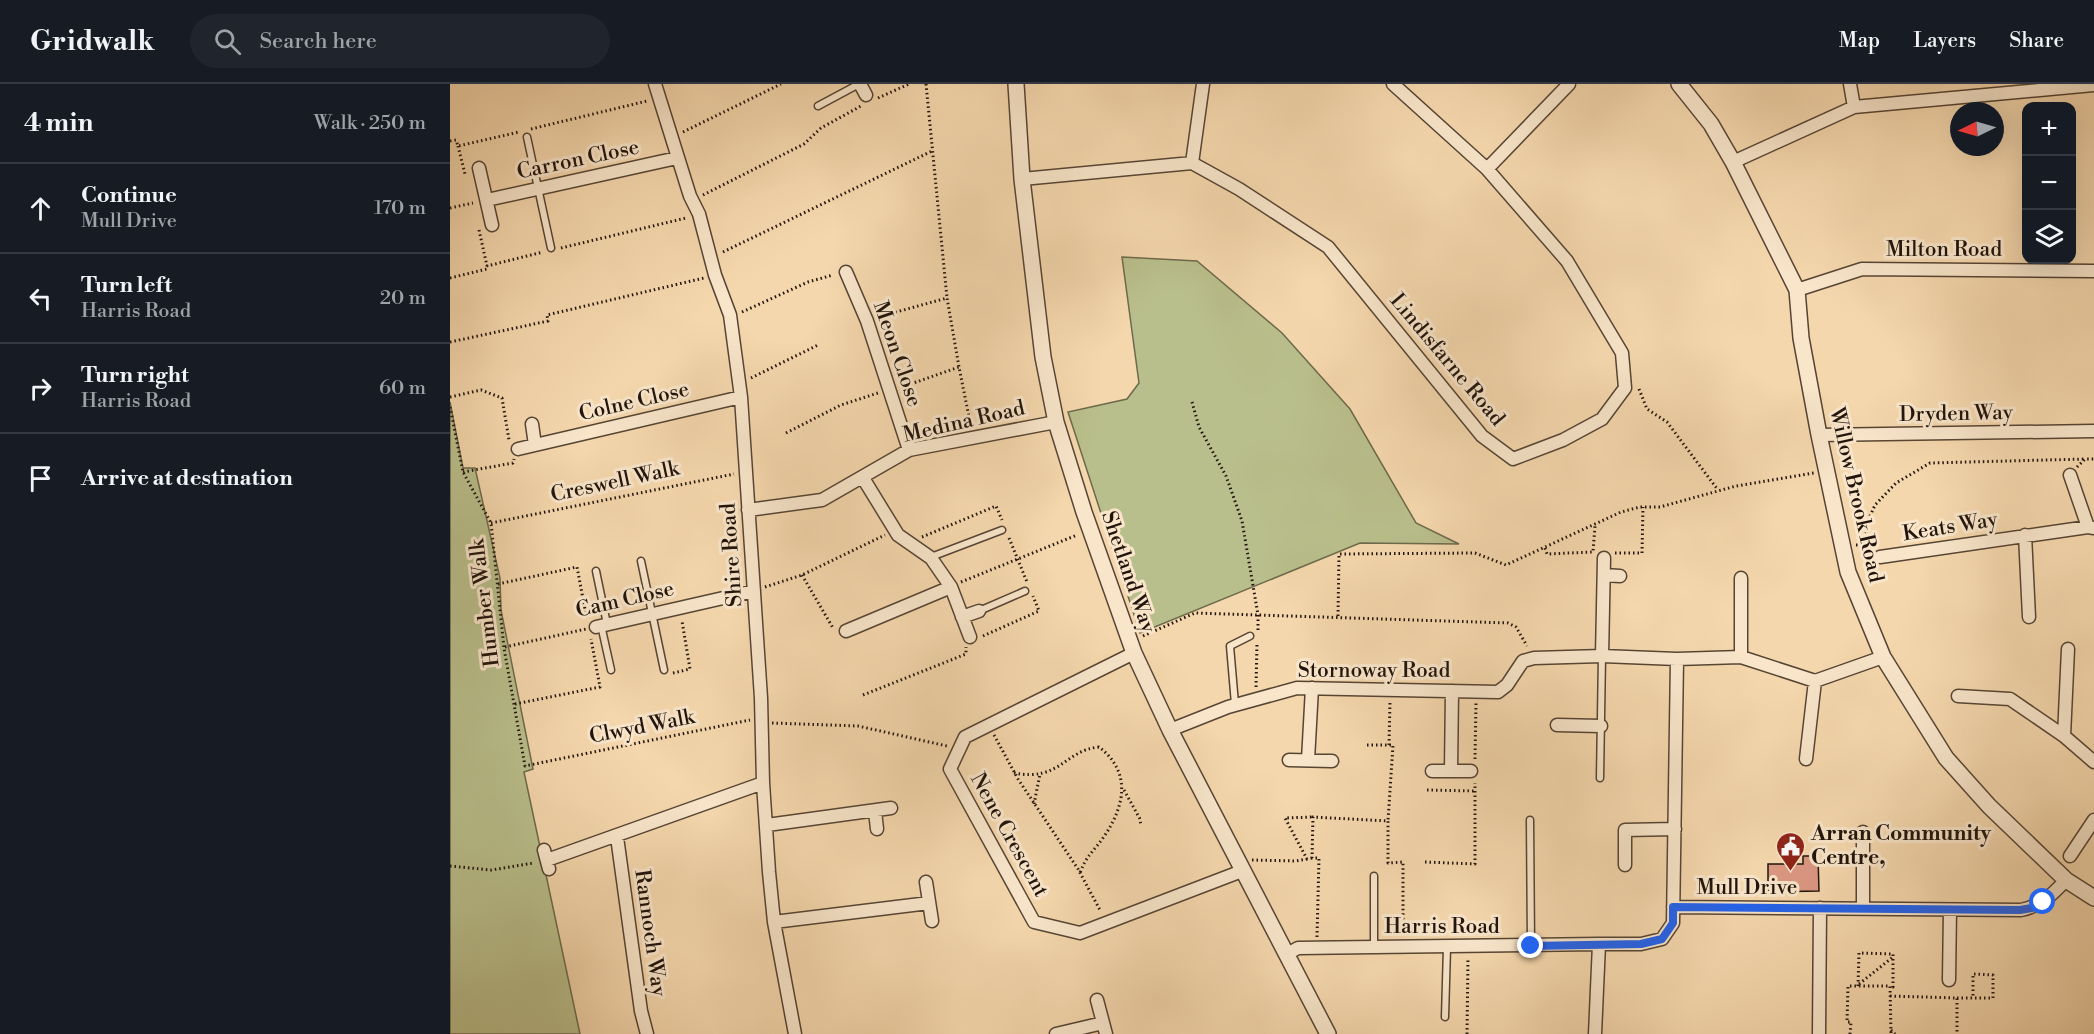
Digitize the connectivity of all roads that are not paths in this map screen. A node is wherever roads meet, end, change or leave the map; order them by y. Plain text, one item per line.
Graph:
1 (655, 84) edge
2 (1016, 84) edge
3 (1203, 84) edge
4 (1394, 84) edge
5 (1569, 84) edge
6 (1679, 84) edge
7 (1850, 84) edge
8 (2094, 86) edge
9 (862, 88) edge
10 (818, 106) dead end
11 (1854, 106) junction
12 (527, 137) dead end
13 (677, 158) junction
14 (1733, 162) junction
15 (1192, 163) junction
16 (479, 168) dead end
17 (1487, 169) junction
18 (1022, 179) junction
19 (538, 189) junction
20 (487, 200) junction
21 (492, 225) dead end
22 (553, 249) road end
23 (2094, 271) edge
24 (846, 272) road end
25 (1797, 290) junction
26 (741, 397) junction
27 (1056, 422) junction
28 (532, 424) dead end
29 (2094, 431) edge
30 (1819, 435) junction
31 (536, 445) junction
32 (513, 447) road end
33 (909, 450) junction
34 (2070, 475) road end
35 (863, 478) junction
36 (748, 510) junction
37 (2091, 528) edge
38 (1002, 530) dead end
39 (2025, 535) junction
40 (1603, 554) road end
41 (1880, 557) road end
42 (931, 558) junction
43 (641, 561) dead end
44 (596, 571) dead end
45 (1604, 576) junction
46 (1620, 576) dead end
47 (1741, 578) dead end
48 (951, 587) junction
49 (754, 591) junction
50 (1025, 591) dead end
51 (979, 611) joint
52 (654, 614) junction
53 (962, 617) junction
54 (2029, 617) dead end
55 (598, 626) junction
56 (846, 631) road end
57 (1250, 636) dead end
58 (970, 637) road end
59 (1132, 647) junction
60 (2068, 649) dead end
61 (1602, 656) junction
62 (1742, 657) junction
63 (1883, 657) junction
64 (1677, 659) junction
65 (611, 670) dead end
66 (667, 672) road end
67 (1815, 681) junction
68 (1312, 688) junction
69 (1452, 691) junction
70 (1958, 696) dead end
71 (1235, 705) junction
72 (1557, 725) dead end
73 (1601, 726) junction
74 (1170, 730) junction
75 (2064, 736) junction
76 (1806, 759) dead end
77 (1289, 760) dead end
78 (1308, 760) junction
79 (1332, 761) dead end
80 (2094, 762) edge
81 (1474, 770) road end
82 (1432, 771) dead end
83 (1451, 771) junction
84 (1600, 778) dead end
85 (763, 783) junction
86 (891, 808) dead end
87 (875, 811) junction
88 (1530, 820) dead end
89 (2094, 820) edge
90 (767, 825) junction
91 (877, 829) dead end
92 (1675, 829) junction
93 (1863, 832) dead end
94 (618, 837) junction
95 (2070, 856) dead end
96 (547, 860) road end
97 (1625, 865) dead end
98 (1241, 868) junction
99 (1374, 876) dead end
100 (2066, 880) junction
101 (926, 882) dead end
102 (2094, 898) edge
103 (928, 903) junction
104 (1673, 907) junction
105 (1820, 908) junction
106 (1863, 908) junction
107 (1950, 910) junction
108 (932, 921) dead end
109 (774, 922) junction
110 (1599, 944) junction
111 (1531, 946) junction
112 (1374, 947) junction
113 (1447, 947) junction
114 (1287, 954) junction
115 (1949, 980) dead end
116 (1097, 1000) dead end
117 (1445, 1017) dead end
118 (1105, 1028) edge
119 (647, 1034) edge
120 (795, 1034) edge
121 (1056, 1034) edge
122 (1328, 1034) edge
123 (1595, 1034) edge
124 (1819, 1034) edge

1 - 13 street, Shire Road
2 - 18 street, Shetland Way
3 - 15 street
4 - 17 street, Lindisfarne Road
5 - 17 street
6 - 14 street, Willow Brook Road
7 - 11 street
8 - 11 street
9 - 10 lane
11 - 14 street
12 - 19 lane
13 - 19 street, Carron Close
13 - 26 street, Shire Road
14 - 25 street, Willow Brook Road
15 - 17 street, Lindisfarne Road
15 - 18 street
16 - 20 street
18 - 27 street, Shetland Way
19 - 20 street, Carron Close
19 - 22 lane
20 - 21 street
23 - 25 street, Milton Road
24 - 33 street, Meon Close
25 - 30 street, Willow Brook Road
26 - 31 street, Colne Close
26 - 36 street, Shire Road
27 - 33 street, Medina Road
27 - 59 street, Shetland Way
28 - 31 street
29 - 30 street, Dryden Way
30 - 63 street, Willow Brook Road
31 - 32 street, Colne Close
33 - 35 street, Medina Road
34 - 37 street, Keats Way
35 - 36 street, Medina Road
35 - 42 street
36 - 49 street, Shire Road
37 - 39 street, Keats Way
38 - 42 lane
39 - 41 street, Keats Way
39 - 54 street, Keats Way
40 - 45 street
42 - 48 street
43 - 52 lane
44 - 55 lane
45 - 46 street
45 - 61 street
47 - 62 street
48 - 53 street
48 - 56 street
49 - 52 street, Cam Close
49 - 85 street, Shire Road
50 - 51 lane
51 - 53 street
52 - 55 street, Cam Close
52 - 66 lane
53 - 58 street
55 - 65 lane
57 - 71 lane
59 - 74 street, Shetland Way
59 - 98 street, Nene Crescent
60 - 75 street
61 - 64 street
61 - 69 street, Stornoway Road
61 - 73 lane
62 - 64 street
62 - 67 street
63 - 67 street
63 - 100 street, Willow Brook Road
64 - 92 street, Harris Road
67 - 76 street
68 - 69 street, Stornoway Road
68 - 71 street, Stornoway Road
68 - 78 street
69 - 83 street
70 - 75 street
71 - 74 street, Stornoway Road
72 - 73 street
73 - 84 lane
74 - 98 street, Shetland Way
75 - 80 street
77 - 78 street
78 - 79 street
81 - 83 street
82 - 83 street
85 - 90 street, Shire Road
85 - 94 street
86 - 87 street
87 - 90 street
87 - 91 street
88 - 111 lane
89 - 95 street
90 - 109 street, Shire Road
92 - 97 street
92 - 104 street, Harris Road
93 - 106 street
94 - 96 street
94 - 119 street, Rannoch Way
98 - 114 street, Shetland Way
99 - 112 lane
100 - 102 street, Willow Brook Road
100 - 107 street, Mull Drive
101 - 103 street
103 - 108 street
103 - 109 street
104 - 105 street, Mull Drive
104 - 110 street, Harris Road
105 - 106 street, Mull Drive
105 - 124 street, Mull Drive
106 - 107 street, Mull Drive
107 - 115 street
109 - 120 street, Shire Road
110 - 111 street, Harris Road
110 - 123 street
111 - 113 street, Harris Road
112 - 113 street, Harris Road
112 - 114 street, Harris Road
113 - 117 lane
114 - 122 street, Shetland Way
116 - 118 street
118 - 121 street

